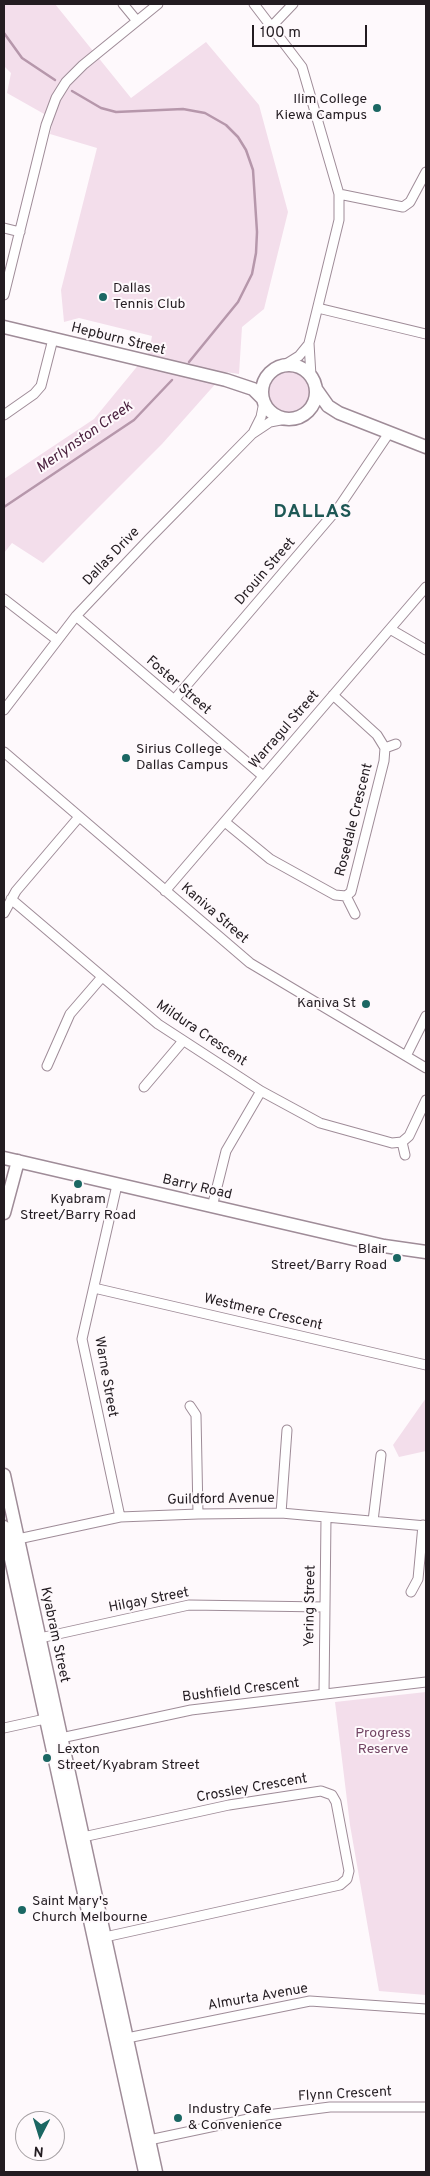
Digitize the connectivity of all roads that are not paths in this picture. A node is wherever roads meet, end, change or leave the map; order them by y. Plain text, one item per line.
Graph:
1 (123, 4) edge
2 (158, 4) edge
3 (254, 4) edge
4 (293, 4) edge
5 (137, 21) junction
6 (272, 26) junction
7 (426, 172) edge
8 (339, 194) junction
9 (4, 228) edge
10 (20, 232) junction
11 (4, 295) edge
12 (318, 308) junction
13 (4, 327) edge
14 (426, 334) edge
15 (53, 339) junction
16 (309, 343) junction
17 (283, 366) junction
18 (268, 375) junction
19 (311, 376) junction
20 (226, 380) junction
21 (316, 389) junction
22 (264, 400) junction
23 (306, 413) junction
24 (339, 413) junction
25 (4, 415) edge
26 (286, 419) junction
27 (390, 433) junction
28 (252, 434) junction
29 (426, 447) edge
30 (426, 587) edge
31 (4, 599) edge
32 (76, 616) junction
33 (390, 629) junction
34 (57, 640) junction
35 (426, 650) edge
36 (333, 695) junction
37 (174, 700) junction
38 (4, 710) edge
39 (396, 744) dead end
40 (385, 748) junction
41 (4, 752) edge
42 (263, 776) junction
43 (79, 816) junction
44 (225, 822) junction
45 (165, 890) junction
46 (346, 896) junction
47 (12, 899) junction
48 (4, 913) edge
49 (355, 914) dead end
50 (102, 977) junction
51 (426, 1016) edge
52 (184, 1041) junction
53 (406, 1056) junction
54 (47, 1066) dead end
55 (426, 1068) edge
56 (144, 1087) dead end
57 (261, 1091) junction
58 (426, 1100) edge
59 (402, 1142) junction
60 (405, 1155) dead end
61 (4, 1158) edge
62 (18, 1161) junction
63 (117, 1185) junction
64 (212, 1207) junction
65 (4, 1213) edge
66 (384, 1246) junction
67 (426, 1252) edge
68 (426, 1260) edge
69 (94, 1288) junction
70 (426, 1365) edge
71 (190, 1406) dead end
72 (288, 1430) dead end
73 (381, 1454) dead end
74 (4, 1475) edge
75 (281, 1513) junction
76 (198, 1514) junction
77 (120, 1517) junction
78 (326, 1518) junction
79 (373, 1522) junction
80 (425, 1526) edge
81 (4, 1527) edge
82 (12, 1540) junction
83 (411, 1592) dead end
84 (325, 1607) junction
85 (40, 1638) junction
86 (426, 1682) edge
87 (324, 1694) junction
88 (45, 1719) junction
89 (4, 1728) edge
90 (55, 1737) junction
91 (83, 1837) junction
92 (83, 1865) junction
93 (104, 1936) junction
94 (426, 2009) edge
95 (114, 2033) junction
96 (127, 2038) junction
97 (125, 2084) junction
98 (426, 2107) edge
99 (143, 2139) junction
100 (144, 2172) edge
101 (156, 2172) edge

1 - 5 street
2 - 5 street
3 - 6 street
4 - 6 street
5 - 10 street
6 - 8 street
7 - 8 street
8 - 12 street
9 - 10 street
10 - 11 street
12 - 14 street
12 - 16 street
13 - 15 street, Hepburn Street
15 - 20 street, Hepburn Street
15 - 25 street
16 - 17 street
16 - 19 street
17 - 18 street
17 - 19 street
18 - 20 street, Hepburn Street
18 - 22 street
19 - 21 street
20 - 22 street, Hepburn Street
21 - 23 street
21 - 24 street
22 - 26 street
22 - 28 street, Dallas Drive
23 - 24 street
23 - 26 street
24 - 27 street
26 - 28 street, Dallas Drive
27 - 29 street
27 - 37 street, Drouin Street
28 - 32 street, Dallas Drive
30 - 33 street, Warragul Street
31 - 34 street
32 - 34 street, Dallas Drive
32 - 37 street, Foster Street
33 - 35 street
33 - 36 street, Warragul Street
34 - 38 street, Dallas Drive
36 - 40 street, Rosedale Crescent
36 - 42 street, Warragul Street
37 - 42 street, Foster Street
39 - 40 street, Rosedale Crescent
40 - 46 street, Rosedale Crescent
41 - 43 street, Kaniva Street
42 - 44 street, Warragul Street
43 - 45 street, Kaniva Street
43 - 47 street
44 - 45 street, Warragul Street
44 - 46 street, Rosedale Crescent
45 - 53 street, Kaniva Street
46 - 49 street, Rosedale Crescent
47 - 48 street
47 - 50 street, Mildura Crescent
50 - 52 street, Mildura Crescent
50 - 54 street
51 - 53 street
52 - 56 street
52 - 57 street, Mildura Crescent
53 - 55 street, Kaniva Street
57 - 59 street, Mildura Crescent
57 - 64 street
58 - 59 street
59 - 60 street
61 - 62 street, Barry Road
62 - 63 street, Barry Road
62 - 65 street
63 - 64 street, Barry Road
63 - 69 street, Warne Street
64 - 66 street, Barry Road
66 - 67 street, Barry Road
66 - 68 street, Barry Road
69 - 70 street, Westmere Crescent
69 - 77 street, Warne Street
71 - 76 street
72 - 75 street
73 - 79 street
74 - 82 street, Kyabram Street
75 - 76 street, Guildford Avenue
75 - 78 street, Guildford Avenue
76 - 77 street, Guildford Avenue
77 - 82 street, Guildford Avenue
78 - 79 street, Guildford Avenue
78 - 84 street, Yering Street
79 - 80 street, Guildford Avenue
80 - 83 street
81 - 82 street, Kyabram Street
82 - 85 street, Kyabram Street
82 - 88 street, Kyabram Street
84 - 85 street, Hilgay Street
84 - 87 street, Yering Street
85 - 90 street, Kyabram Street
86 - 87 street, Bushfield Crescent
87 - 90 street, Bushfield Crescent
88 - 89 street
88 - 90 street, Kyabram Street
90 - 91 street, Kyabram Street
90 - 92 street, Kyabram Street
91 - 92 street, Kyabram Street
91 - 93 street, Crossley Crescent
92 - 93 street, Kyabram Street
92 - 95 street, Kyabram Street
93 - 96 street, Kyabram Street
94 - 96 street, Almurta Avenue
95 - 96 street
95 - 97 street, Kyabram Street
96 - 97 street, Kyabram Street
96 - 99 street, Kyabram Street
97 - 99 street, Kyabram Street
98 - 99 street, Flynn Crescent
99 - 100 street, Kyabram Street
99 - 101 street, Kyabram Street

